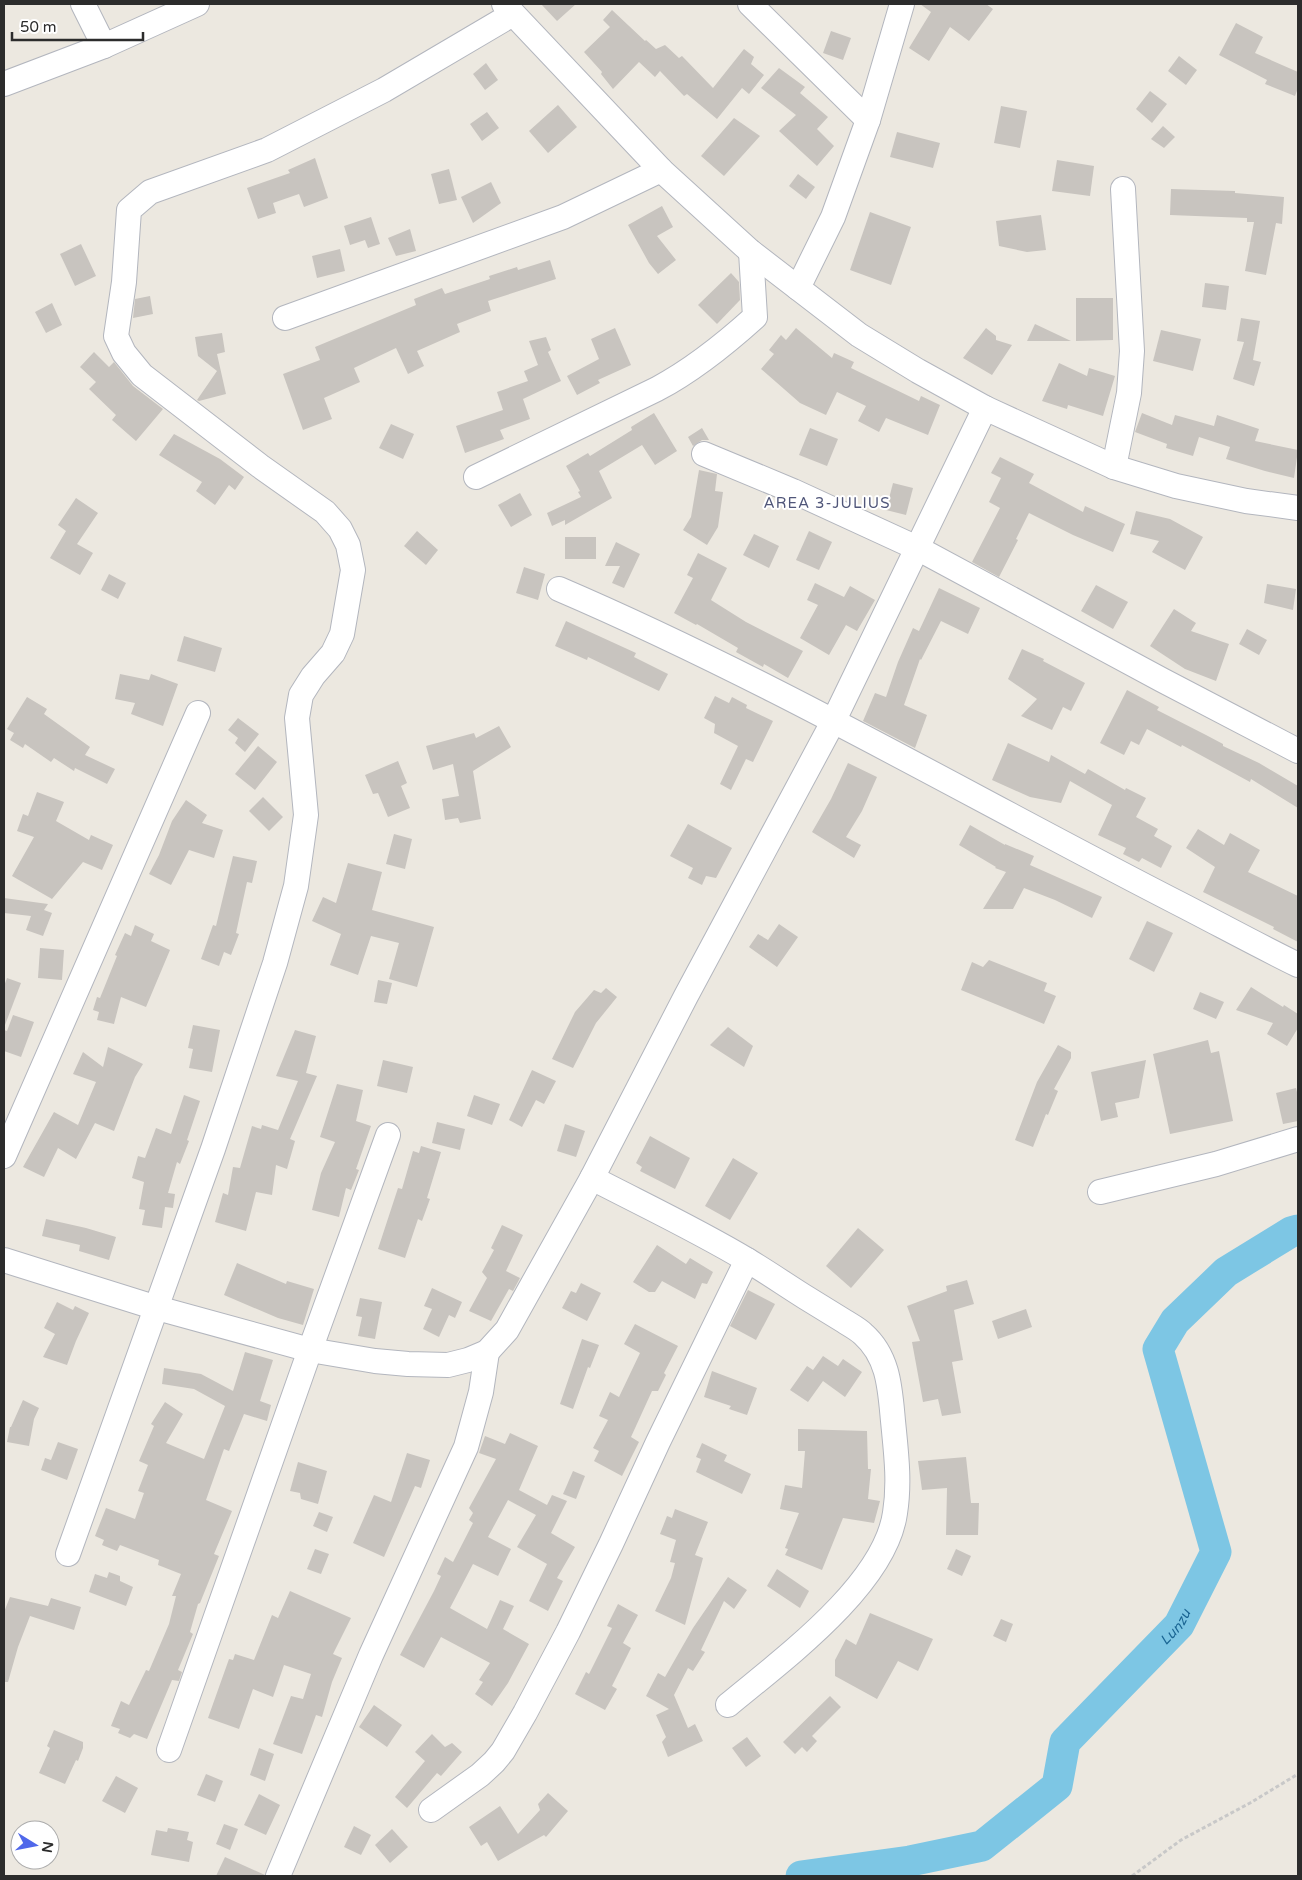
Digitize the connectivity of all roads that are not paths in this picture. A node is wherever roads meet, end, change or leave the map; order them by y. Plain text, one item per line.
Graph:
1 (84, 4) edge
2 (197, 4) edge
3 (750, 4) edge
4 (902, 4) edge
5 (508, 9) edge
6 (104, 46) junction
7 (4, 84) edge
8 (868, 120) junction
9 (661, 170) junction
10 (1123, 189) dead end
11 (751, 252) junction
12 (798, 288) junction
13 (285, 318) dead end
14 (985, 408) junction
15 (704, 454) dead end
16 (1114, 467) junction
17 (476, 477) dead end
18 (1298, 508) edge
19 (917, 548) junction
20 (559, 589) dead end
21 (198, 713) dead end
22 (833, 722) junction
23 (1298, 751) edge
24 (1298, 964) edge
25 (388, 1135) dead end
26 (1298, 1139) edge
27 (4, 1156) edge
28 (592, 1178) junction
29 (1100, 1192) dead end
30 (4, 1260) edge
31 (747, 1260) junction
32 (157, 1308) junction
33 (310, 1350) junction
34 (487, 1352) junction
35 (68, 1554) dead end
36 (728, 1705) dead end
37 (169, 1750) dead end
38 (431, 1810) dead end
39 (278, 1876) edge

1 - 6 street
2 - 6 street
3 - 8 street
4 - 8 street
5 - 9 street
5 - 32 street
6 - 7 street
8 - 12 street
9 - 11 street
9 - 13 street
10 - 16 street
11 - 12 street
11 - 17 street
12 - 14 street
14 - 16 street
14 - 19 street
15 - 19 street
16 - 18 street
19 - 22 street
19 - 23 street
20 - 22 street
21 - 27 street
22 - 24 street
22 - 28 street
25 - 33 street
26 - 29 street
28 - 31 street
28 - 34 street
30 - 32 street
31 - 36 street
31 - 38 street
32 - 33 street
32 - 35 street
33 - 34 street
33 - 37 street
34 - 39 street

